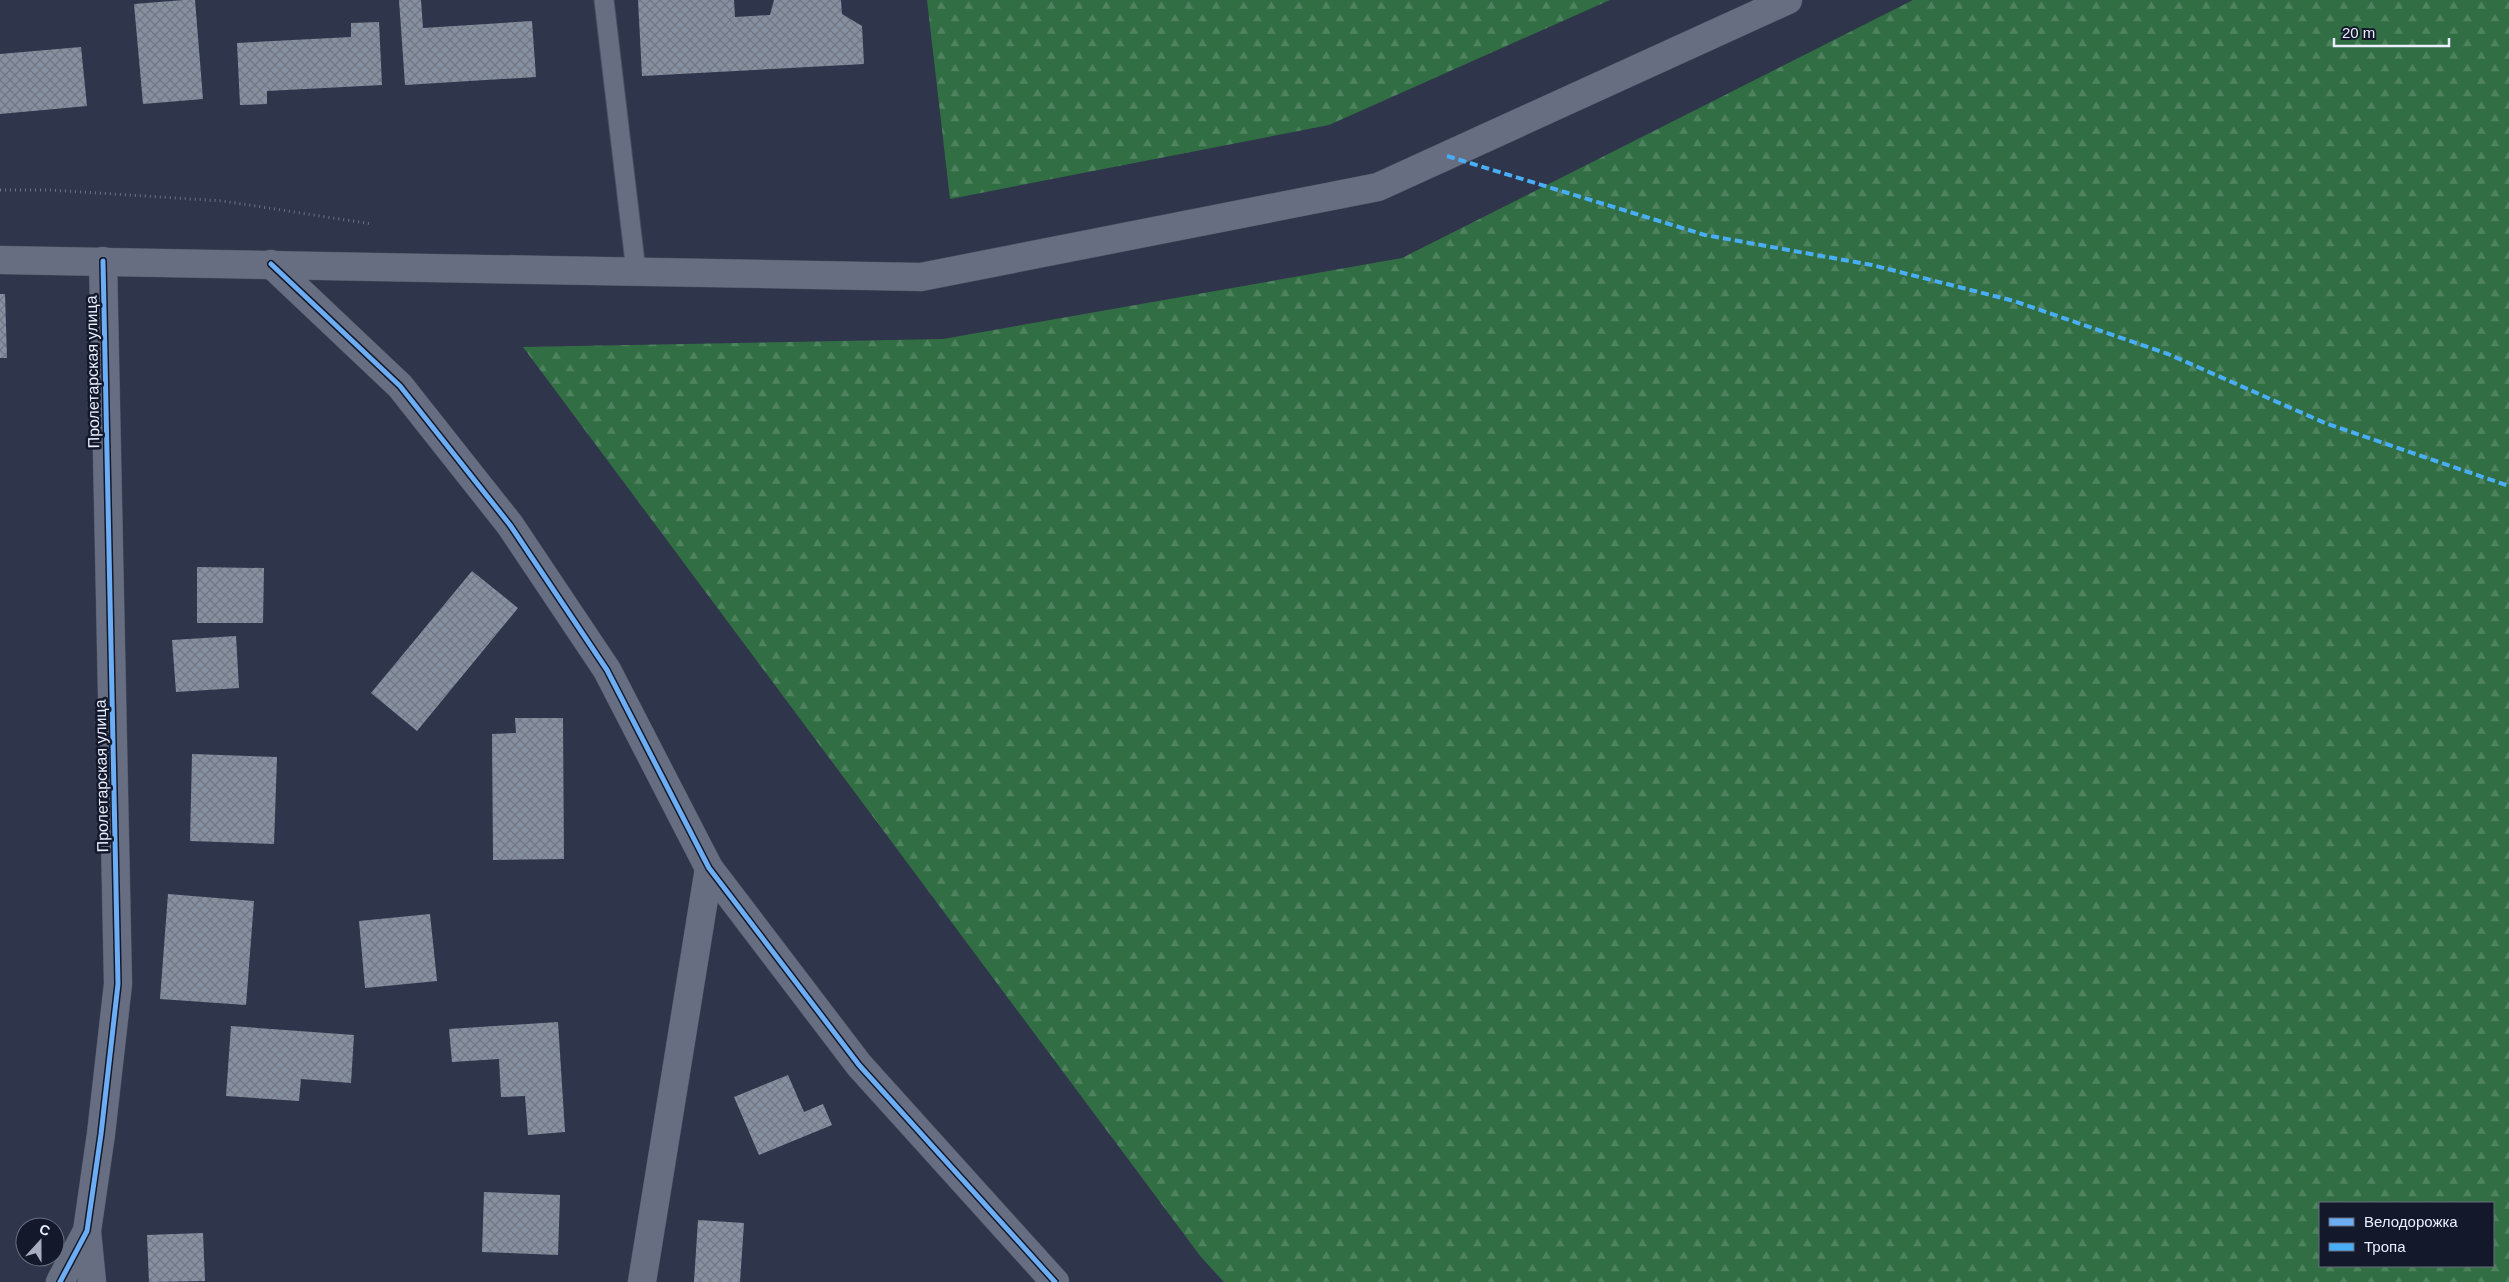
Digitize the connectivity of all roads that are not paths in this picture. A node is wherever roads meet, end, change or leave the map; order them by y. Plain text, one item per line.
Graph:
1 (604, 0) edge
2 (1788, 0) edge
3 (0, 260) edge
4 (103, 262) junction
5 (271, 264) junction
6 (636, 271) junction
7 (709, 868) junction
8 (87, 1231) junction
9 (60, 1282) edge
10 (92, 1282) edge
11 (642, 1282) edge
12 (1056, 1282) edge

1 - 6 lane
2 - 6 street
3 - 4 street
4 - 5 street
4 - 8 street, Пролетарская улица
5 - 6 street
5 - 7 street
7 - 11 street
7 - 12 street
8 - 9 street, Пролетарская улица
8 - 10 street

